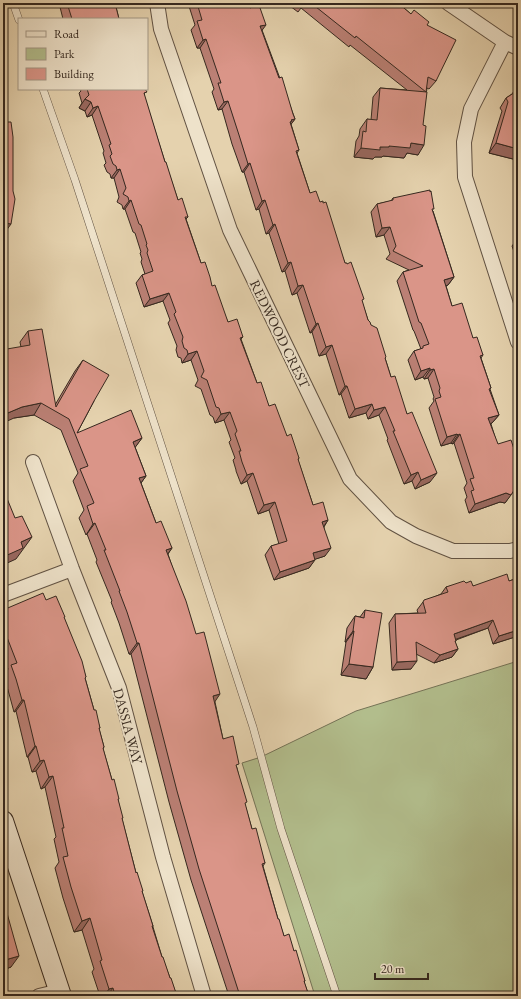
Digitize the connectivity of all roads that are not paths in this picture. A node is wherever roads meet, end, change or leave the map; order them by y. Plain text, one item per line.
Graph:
1 (13, 3) edge
2 (157, 3) edge
3 (448, 3) edge
4 (18, 18) edge
5 (505, 42) junction
6 (518, 48) edge
7 (43, 90) edge
8 (518, 342) edge
9 (33, 462) dead end
10 (518, 549) edge
11 (72, 568) junction
12 (3, 595) edge
13 (3, 821) edge
14 (61, 994) edge
15 (39, 996) edge
16 (204, 996) edge
17 (337, 996) edge

1 - 4 lane
2 - 10 street, REDWOOD CREST
3 - 5 street
5 - 6 street
5 - 8 street
7 - 17 lane
9 - 11 street, DASSIA WAY
11 - 12 street
11 - 16 street, DASSIA WAY
13 - 14 street
14 - 15 street

